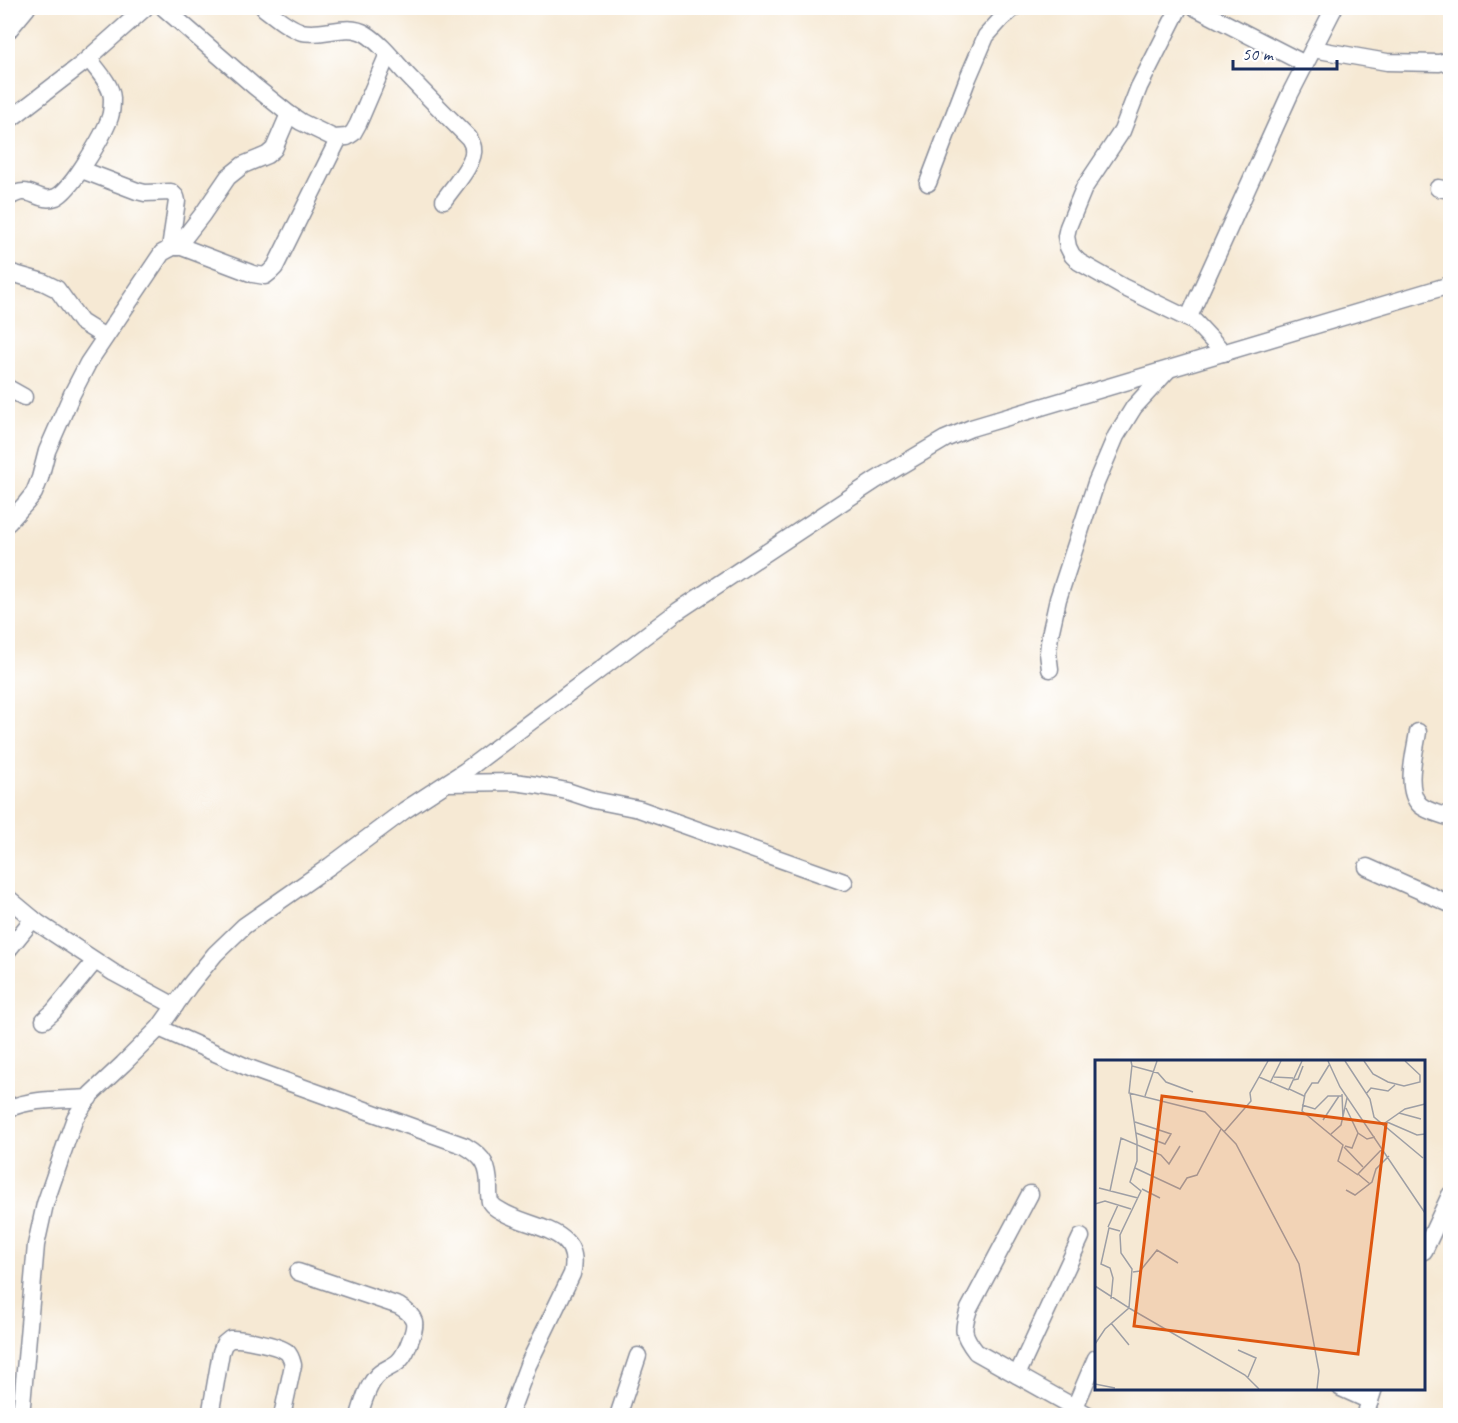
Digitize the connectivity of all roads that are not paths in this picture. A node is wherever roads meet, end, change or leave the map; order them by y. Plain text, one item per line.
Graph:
1 (27, 8) edge
2 (145, 8) edge
3 (164, 8) edge
4 (264, 8) edge
5 (1014, 8) edge
6 (1179, 8) edge
7 (1196, 8) edge
8 (1334, 8) edge
9 (9, 26) edge
10 (388, 54) junction
11 (1309, 57) junction
12 (1450, 58) edge
13 (89, 59) junction
14 (290, 114) junction
15 (8, 121) edge
16 (339, 138) junction
17 (82, 170) junction
18 (928, 183) dead end
19 (8, 198) edge
20 (444, 200) dead end
21 (173, 247) junction
22 (8, 273) edge
23 (1450, 285) edge
24 (1188, 318) junction
25 (105, 337) junction
26 (1224, 353) junction
27 (1168, 370) junction
28 (8, 388) edge
29 (24, 397) dead end
30 (8, 523) edge
31 (1050, 669) dead end
32 (1418, 732) dead end
33 (448, 783) junction
34 (1450, 818) edge
35 (1367, 867) dead end
36 (844, 882) dead end
37 (8, 898) edge
38 (1450, 904) edge
39 (33, 919) junction
40 (8, 950) edge
41 (95, 961) junction
42 (174, 1006) junction
43 (44, 1020) dead end
44 (159, 1028) junction
45 (88, 1098) junction
46 (8, 1109) edge
47 (1030, 1194) dead end
48 (1450, 1195) edge
49 (1081, 1237) dead end
50 (1425, 1249) edge
51 (298, 1272) dead end
52 (638, 1356) dead end
53 (1095, 1362) edge
54 (1017, 1375) junction
55 (1343, 1390) edge
56 (1370, 1402) edge
57 (1082, 1411) edge
58 (21, 1416) edge
59 (210, 1416) edge
60 (282, 1416) edge
61 (359, 1416) edge
62 (509, 1416) edge
63 (618, 1416) edge

1 - 9 street
2 - 13 street
3 - 14 street
4 - 10 street
5 - 18 street
6 - 24 street
7 - 11 street
8 - 11 street
10 - 16 street
10 - 20 street
11 - 12 street
11 - 24 street
13 - 15 street
13 - 17 street
14 - 16 street
14 - 21 street
16 - 21 street
17 - 19 street
17 - 21 street
21 - 25 street
22 - 25 street
23 - 26 street
24 - 26 street
25 - 30 street
26 - 27 street
27 - 31 street
27 - 33 street
28 - 29 street
32 - 34 street
33 - 36 street
33 - 42 street
35 - 38 street
37 - 39 street
39 - 40 street
39 - 41 street
41 - 42 street
41 - 43 street
42 - 44 street
44 - 45 street
44 - 62 street
45 - 46 street
45 - 58 street
47 - 54 street
48 - 50 street
49 - 54 street
51 - 61 street
52 - 63 street
53 - 57 street
54 - 57 street
55 - 56 street
59 - 60 street

